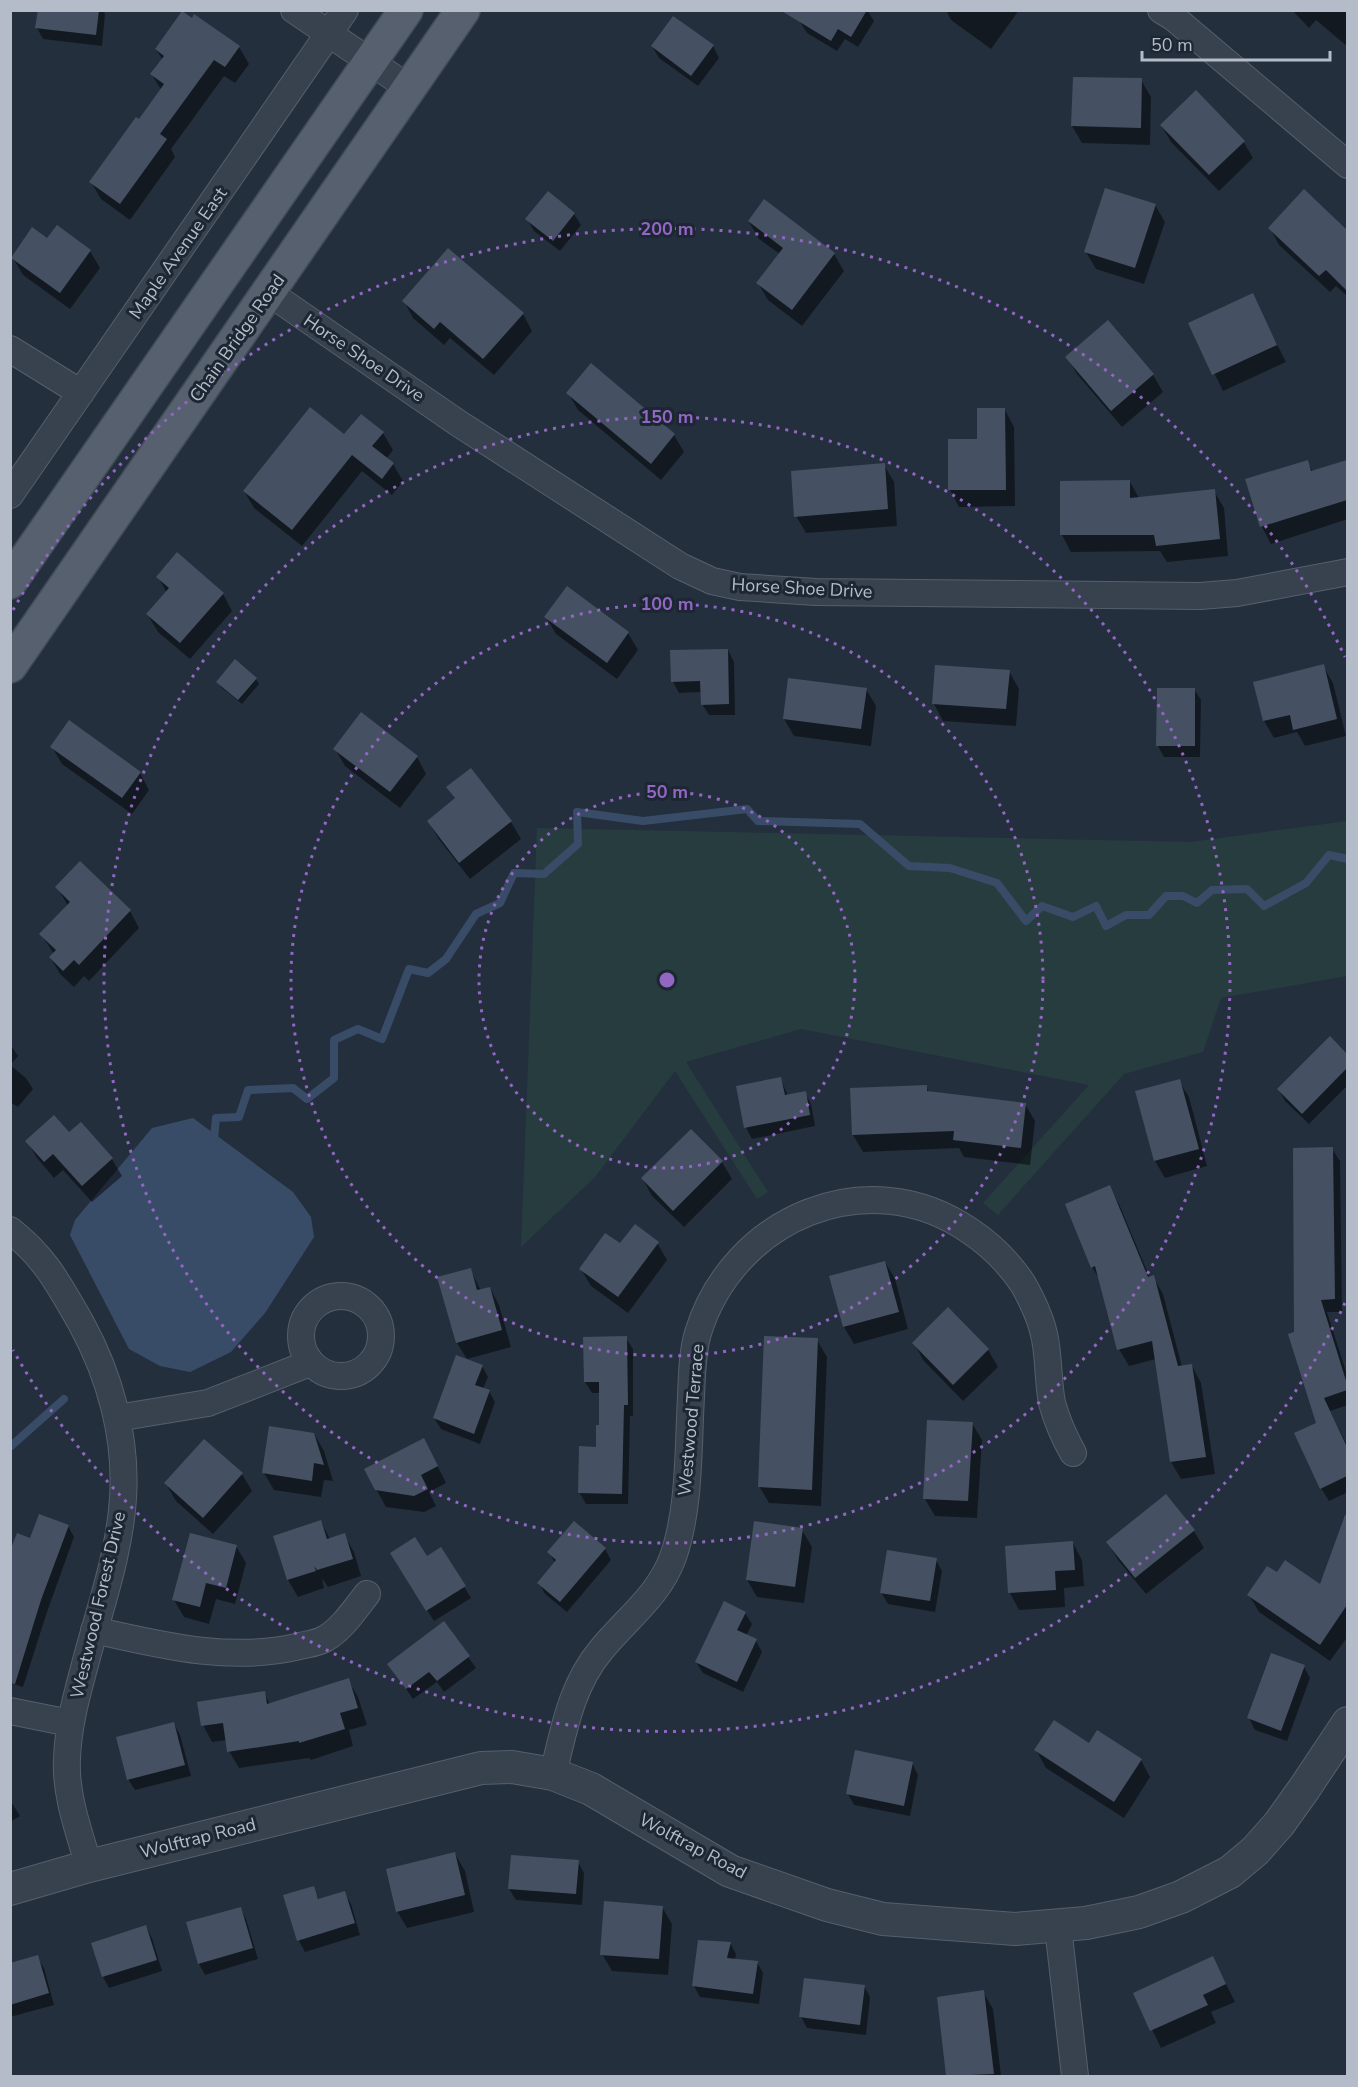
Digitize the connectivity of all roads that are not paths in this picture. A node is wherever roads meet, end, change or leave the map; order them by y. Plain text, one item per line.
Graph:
1 (294, 10) edge
2 (345, 10) edge
3 (406, 10) edge
4 (463, 10) edge
5 (1161, 10) edge
6 (329, 34) junction
7 (371, 62) junction
8 (409, 88) junction
9 (1347, 165) edge
10 (268, 292) junction
11 (10, 349) edge
12 (81, 393) junction
13 (10, 495) edge
14 (1347, 572) edge
15 (10, 582) edge
16 (10, 666) edge
17 (10, 1230) edge
18 (310, 1363) dead end
19 (117, 1418) junction
20 (1072, 1453) dead end
21 (367, 1594) dead end
22 (94, 1630) junction
23 (10, 1711) edge
24 (70, 1723) junction
25 (1347, 1723) edge
26 (553, 1774) junction
27 (89, 1866) junction
28 (10, 1889) edge
29 (1059, 1927) junction
30 (1075, 2076) edge

1 - 6 street
2 - 6 street, Maple Avenue East
3 - 7 main road
4 - 8 main road, Chain Bridge Road
5 - 9 street
6 - 7 street
6 - 12 street, Maple Avenue East
7 - 8 street
7 - 15 main road
8 - 10 main road, Chain Bridge Road
10 - 14 street, Horse Shoe Drive
10 - 16 main road, Chain Bridge Road
11 - 12 street
12 - 13 street, Maple Avenue East
17 - 19 street, Westwood Forest Drive
18 - 19 street
19 - 22 street, Westwood Forest Drive
20 - 26 street, Westwood Terrace
21 - 22 street
22 - 24 street, Westwood Forest Drive
23 - 24 street
24 - 27 street, Westwood Forest Drive
25 - 29 street, Wolftrap Road
26 - 27 street, Wolftrap Road
26 - 29 street, Wolftrap Road
27 - 28 street, Wolftrap Road
29 - 30 street

